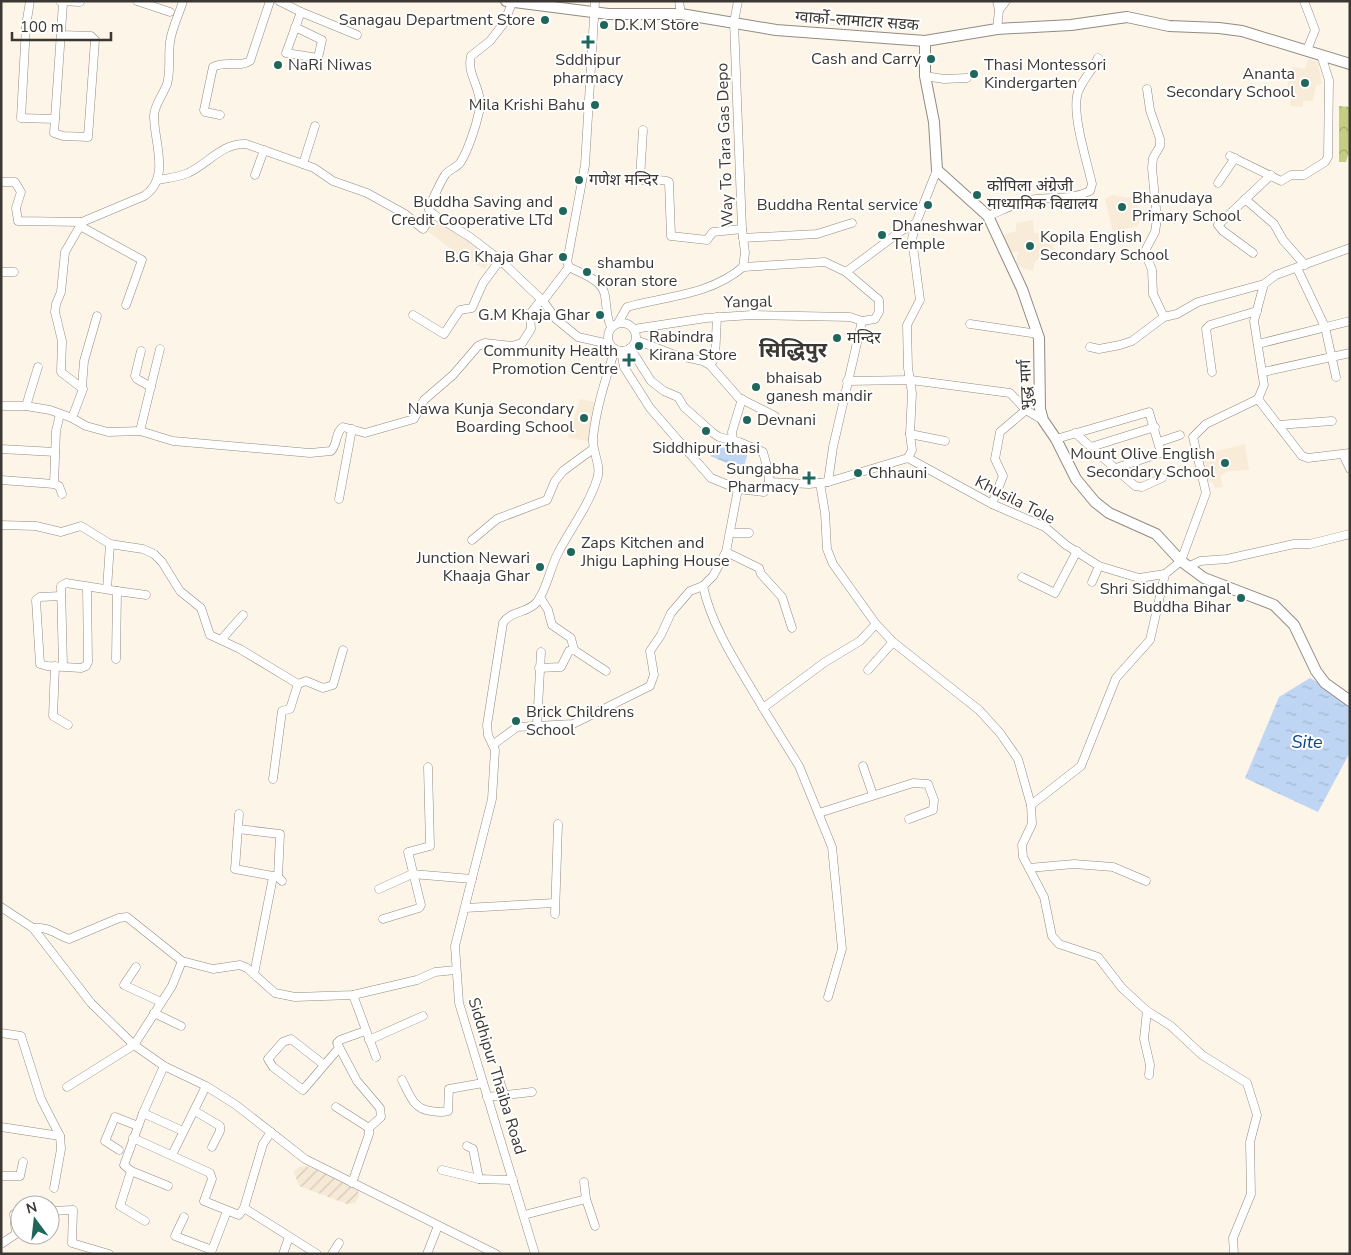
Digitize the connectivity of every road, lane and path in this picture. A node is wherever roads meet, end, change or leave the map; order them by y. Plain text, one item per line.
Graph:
1 (30, 1) edge
2 (137, 1) edge
3 (183, 1) edge
4 (270, 1) edge
5 (280, 1) edge
6 (594, 1) edge
7 (679, 1) edge
8 (738, 1) edge
9 (997, 1) edge
10 (1006, 1) edge
11 (1304, 1) edge
12 (61, 2) edge
13 (80, 2) edge
14 (509, 2) edge
15 (999, 10) junction
16 (170, 12) dead end
17 (301, 12) junction
18 (595, 13) junction
19 (681, 14) junction
20 (734, 22) junction
21 (295, 27) junction
22 (997, 29) junction
23 (62, 35) junction
24 (357, 36) dead end
25 (925, 41) junction
26 (1307, 50) junction
27 (1322, 55) junction
28 (1098, 58) dead end
29 (1350, 64) edge
30 (925, 76) junction
31 (967, 78) dead end
32 (1147, 89) dead end
33 (220, 115) dead end
34 (55, 119) junction
35 (315, 126) dead end
36 (643, 130) dead end
37 (264, 150) junction
38 (303, 164) junction
39 (937, 170) junction
40 (1271, 174) junction
41 (254, 175) dead end
42 (158, 180) junction
43 (1, 182) edge
44 (1218, 183) dead end
45 (1246, 199) junction
46 (433, 214) junction
47 (988, 216) junction
48 (852, 223) dead end
49 (916, 223) junction
50 (81, 224) junction
51 (742, 229) junction
52 (743, 238) junction
53 (1350, 248) edge
54 (1254, 253) dead end
55 (500, 260) junction
56 (569, 267) junction
57 (743, 267) junction
58 (1301, 267) junction
59 (1, 272) edge
60 (14, 272) dead end
61 (846, 272) junction
62 (1264, 284) junction
63 (542, 300) junction
64 (126, 306) dead end
65 (1257, 311) junction
66 (413, 315) dead end
67 (97, 316) dead end
68 (717, 317) junction
69 (1164, 317) junction
70 (862, 321) junction
71 (1350, 321) edge
72 (618, 323) junction
73 (970, 324) dead end
74 (611, 328) junction
75 (1325, 328) junction
76 (634, 329) junction
77 (1038, 334) junction
78 (636, 340) junction
79 (1258, 344) junction
80 (1090, 347) dead end
81 (615, 348) junction
82 (630, 348) junction
83 (160, 349) dead end
84 (141, 352) dead end
85 (1350, 352) edge
86 (1331, 356) junction
87 (710, 365) junction
88 (38, 367) dead end
89 (1212, 372) dead end
90 (1263, 372) junction
91 (1336, 377) dead end
92 (911, 380) junction
93 (848, 381) junction
94 (151, 386) junction
95 (82, 387) junction
96 (1258, 399) junction
97 (742, 400) junction
98 (1, 406) edge
99 (26, 406) junction
100 (1026, 410) junction
101 (60, 414) junction
102 (775, 416) dead end
103 (72, 418) junction
104 (1043, 420) junction
105 (1332, 421) dead end
106 (1278, 425) junction
107 (1155, 427) junction
108 (352, 429) junction
109 (140, 431) junction
110 (1075, 433) junction
111 (910, 434) junction
112 (1180, 435) dead end
113 (1056, 438) junction
114 (733, 441) junction
115 (945, 441) dead end
116 (1159, 442) junction
117 (1091, 446) junction
118 (1, 449) edge
119 (593, 449) junction
120 (55, 452) junction
121 (1346, 453) edge
122 (908, 458) junction
123 (1116, 468) junction
124 (1350, 469) edge
125 (1162, 478) dead end
126 (1, 480) edge
127 (769, 482) junction
128 (824, 482) junction
129 (54, 484) junction
130 (738, 489) junction
131 (62, 494) dead end
132 (339, 499) dead end
133 (992, 504) junction
134 (1, 525) edge
135 (731, 533) junction
136 (749, 533) dead end
137 (1350, 534) edge
138 (472, 540) dead end
139 (110, 544) junction
140 (1077, 551) junction
141 (726, 552) junction
142 (1184, 564) junction
143 (1099, 566) junction
144 (1165, 574) junction
145 (1022, 577) dead end
146 (1092, 582) dead end
147 (703, 586) junction
148 (87, 587) junction
149 (107, 589) junction
150 (117, 590) junction
151 (146, 595) dead end
152 (62, 596) junction
153 (540, 597) junction
154 (244, 614) dead end
155 (876, 624) junction
156 (792, 628) dead end
157 (221, 640) junction
158 (893, 642) junction
159 (343, 650) dead end
160 (574, 650) junction
161 (541, 652) dead end
162 (116, 659) dead end
163 (59, 666) junction
164 (539, 668) junction
165 (868, 670) dead end
166 (606, 671) dead end
167 (298, 684) junction
168 (1350, 701) edge
169 (763, 708) junction
170 (68, 725) dead end
171 (537, 725) junction
172 (494, 744) junction
173 (863, 766) dead end
174 (428, 767) dead end
175 (273, 779) dead end
176 (873, 795) junction
177 (1031, 805) junction
178 (819, 813) junction
179 (239, 814) dead end
180 (909, 819) dead end
181 (558, 824) dead end
182 (238, 829) junction
183 (1029, 868) junction
184 (412, 874) junction
185 (278, 878) junction
186 (472, 879) junction
187 (1146, 882) dead end
188 (379, 889) dead end
189 (554, 903) junction
190 (1, 908) edge
191 (465, 908) junction
192 (554, 914) dead end
193 (383, 919) dead end
194 (33, 928) junction
195 (182, 961) junction
196 (136, 967) dead end
197 (456, 970) junction
198 (254, 974) junction
199 (353, 995) junction
200 (828, 997) dead end
201 (161, 1002) junction
202 (1147, 1011) junction
203 (154, 1013) junction
204 (422, 1016) dead end
205 (181, 1026) dead end
206 (365, 1031) junction
207 (1, 1032) edge
208 (369, 1040) junction
209 (134, 1045) junction
210 (339, 1048) junction
211 (376, 1057) dead end
212 (323, 1064) junction
213 (164, 1066) junction
214 (1148, 1075) dead end
215 (498, 1076) dead end
216 (402, 1080) dead end
217 (483, 1083) junction
218 (206, 1086) junction
219 (67, 1087) dead end
220 (532, 1092) dead end
221 (504, 1094) junction
222 (487, 1097) junction
223 (336, 1107) dead end
224 (195, 1111) junction
225 (143, 1113) junction
226 (138, 1126) junction
227 (1, 1127) edge
228 (369, 1128) junction
229 (183, 1131) junction
230 (271, 1132) junction
231 (60, 1136) junction
232 (133, 1138) junction
233 (467, 1146) dead end
234 (212, 1147) dead end
235 (119, 1150) dead end
236 (172, 1155) junction
237 (24, 1162) dead end
238 (442, 1170) dead end
239 (131, 1171) junction
240 (1, 1176) edge
241 (479, 1179) junction
242 (513, 1180) junction
243 (352, 1182) junction
244 (584, 1182) dead end
245 (168, 1186) dead end
246 (54, 1188) dead end
247 (586, 1199) junction
248 (244, 1208) junction
249 (60, 1211) edge
250 (227, 1211) junction
251 (524, 1215) junction
252 (184, 1217) dead end
253 (145, 1221) dead end
254 (438, 1226) junction
255 (595, 1226) dead end
256 (289, 1237) junction
257 (339, 1243) dead end
258 (86, 1250) edge
259 (109, 1254) edge
260 (283, 1254) edge
261 (317, 1254) edge
262 (332, 1254) edge
263 (426, 1254) edge
264 (496, 1254) edge
265 (535, 1254) edge
266 (1234, 1254) edge

1 - 34 street
2 - 16 street
3 - 42 street
4 - 33 street
5 - 17 street
6 - 18 street
7 - 19 street
8 - 20 street, Way To Tara Gas Depo
9 - 15 street
10 - 15 street
11 - 26 street
12 - 13 street
12 - 23 street
14 - 18 main road, ग्वार्को-लामाटार सडक
14 - 46 street
15 - 22 street
17 - 21 street
17 - 24 street
18 - 19 main road, ग्वार्को-लामाटार सडक
18 - 56 street
19 - 20 main road, ग्वार्को-लामाटार सडक
20 - 25 main road, ग्वार्को-लामाटार सडक
20 - 51 street, Way To Tara Gas Depo
21 - 21 street
22 - 25 main road, ग्वार्को-लामाटार सडक
22 - 26 main road, ग्वार्को-लामाटार सडक
23 - 34 street
23 - 34 street
25 - 30 main road
26 - 27 main road, ग्वार्को-लामाटार सडक
27 - 29 main road, ग्वार्को-लामाटार सडक
27 - 40 street
28 - 47 street
30 - 31 street
30 - 39 main road
32 - 69 street
35 - 38 street
36 - 51 street
37 - 38 street
37 - 41 street
37 - 42 street
38 - 46 street
39 - 47 main road, भुद्ध मार्ग
39 - 49 street
40 - 44 street
40 - 45 street
42 - 50 street
43 - 50 street
45 - 54 street
45 - 58 street
46 - 55 street
47 - 77 main road, भुद्ध मार्ग
48 - 52 street
49 - 61 street
49 - 92 street
50 - 64 street
50 - 95 street
51 - 52 street, Way To Tara Gas Depo
52 - 57 street, Way To Tara Gas Depo
53 - 58 street
55 - 63 street
55 - 66 street
56 - 63 street
56 - 74 street
57 - 61 street
57 - 72 street
58 - 62 street
58 - 75 street
59 - 60 street
61 - 70 street
62 - 65 street
62 - 69 street
63 - 81 street
63 - 108 street
65 - 79 street
65 - 89 street
67 - 95 street
68 - 70 street, Yangal
68 - 76 street, Yangal
68 - 87 street
69 - 80 street
70 - 93 street
71 - 75 street
72 - 74 street
72 - 76 street
73 - 77 street
74 - 81 street
75 - 79 street
75 - 86 street
76 - 78 street
77 - 104 main road, भुद्ध मार्ग
78 - 82 street
78 - 87 street
79 - 90 street
81 - 82 street
81 - 119 street
81 - 130 street
82 - 114 street
83 - 94 street
84 - 94 street
85 - 86 street
86 - 90 street
86 - 91 street
87 - 97 street
88 - 99 street
90 - 96 street
92 - 93 street
92 - 100 street
92 - 111 street
93 - 128 street
94 - 109 street
95 - 103 street
96 - 106 street
96 - 142 street
97 - 102 street
97 - 114 street
98 - 99 street
99 - 101 street
100 - 104 street
100 - 133 street
101 - 103 street
101 - 120 street
103 - 109 street
104 - 113 main road, भुद्ध मार्ग
105 - 106 street
106 - 121 street
107 - 110 street
107 - 116 street
107 - 117 street
108 - 109 street
108 - 132 street
110 - 113 street
110 - 117 street
111 - 115 street
111 - 122 street
112 - 116 street
113 - 142 main road, भुद्ध मार्ग
114 - 127 street
116 - 123 street
117 - 123 street
118 - 120 street
119 - 138 street
119 - 153 street
120 - 129 street
121 - 124 street
122 - 128 street
122 - 133 street, Khusila Tole
123 - 125 street
126 - 129 street
127 - 128 street
127 - 130 street
128 - 155 street
129 - 131 street
130 - 135 street
133 - 140 street, Khusila Tole
134 - 139 street
135 - 136 street
135 - 141 street
137 - 142 street
139 - 149 street
139 - 157 street
140 - 143 street, Khusila Tole
140 - 145 street
141 - 147 street
141 - 156 street
142 - 144 street
142 - 168 main road, भुद्ध मार्ग
143 - 144 street, Khusila Tole
143 - 146 street
144 - 177 street
147 - 169 street
147 - 171 street
148 - 149 street
148 - 152 street
148 - 163 street
149 - 150 street
150 - 151 street
150 - 162 street
152 - 163 street
152 - 163 street
153 - 160 street
153 - 172 street, Siddhipur Thaiba Road
154 - 157 street
155 - 158 street
155 - 169 street
157 - 167 street
158 - 165 street
158 - 177 street
159 - 167 street
160 - 164 street
160 - 166 street
161 - 164 street
163 - 170 street
164 - 171 street
167 - 175 street
169 - 178 street
171 - 172 street
172 - 186 street, Siddhipur Thaiba Road
173 - 176 street
174 - 184 street
176 - 178 street
176 - 180 street
177 - 183 street
178 - 200 street
179 - 182 street
181 - 189 street
182 - 185 street
182 - 185 street
183 - 187 street
183 - 202 street
184 - 186 street
184 - 188 street
184 - 193 street
185 - 198 street
186 - 191 street, Siddhipur Thaiba Road
189 - 191 street
189 - 192 street
190 - 194 street
191 - 197 street, Siddhipur Thaiba Road
194 - 195 street
194 - 209 street
195 - 198 street
195 - 201 street
196 - 201 street
197 - 199 street
197 - 217 street, Siddhipur Thaiba Road
198 - 199 street
199 - 206 street
201 - 203 street
202 - 214 street
202 - 266 street
203 - 205 street
203 - 209 street
204 - 208 street
206 - 208 street
206 - 210 street
207 - 231 street
208 - 211 street
209 - 213 street
209 - 219 street
210 - 212 street
210 - 228 street
212 - 212 street
213 - 218 street
213 - 225 street
215 - 221 street
216 - 217 street
217 - 222 street, Siddhipur Thaiba Road
218 - 224 street
218 - 230 street
220 - 221 street
221 - 222 street
222 - 242 street, Siddhipur Thaiba Road
223 - 228 street
224 - 229 street
224 - 234 street
225 - 226 street
225 - 229 street
226 - 232 street
226 - 235 street
227 - 231 street
228 - 243 street
229 - 236 street
230 - 243 street
230 - 248 street
231 - 246 street
232 - 236 street
232 - 239 street
233 - 241 street
236 - 250 street
237 - 240 street
238 - 241 street
239 - 245 street
239 - 253 street
241 - 242 street
242 - 251 street, Siddhipur Thaiba Road
243 - 254 street
244 - 247 street
247 - 251 street
247 - 255 street
248 - 250 street
248 - 256 street
249 - 258 street
250 - 252 street
251 - 265 street, Siddhipur Thaiba Road
254 - 263 street
254 - 264 street
256 - 260 street
256 - 261 street
257 - 262 street
258 - 259 street

